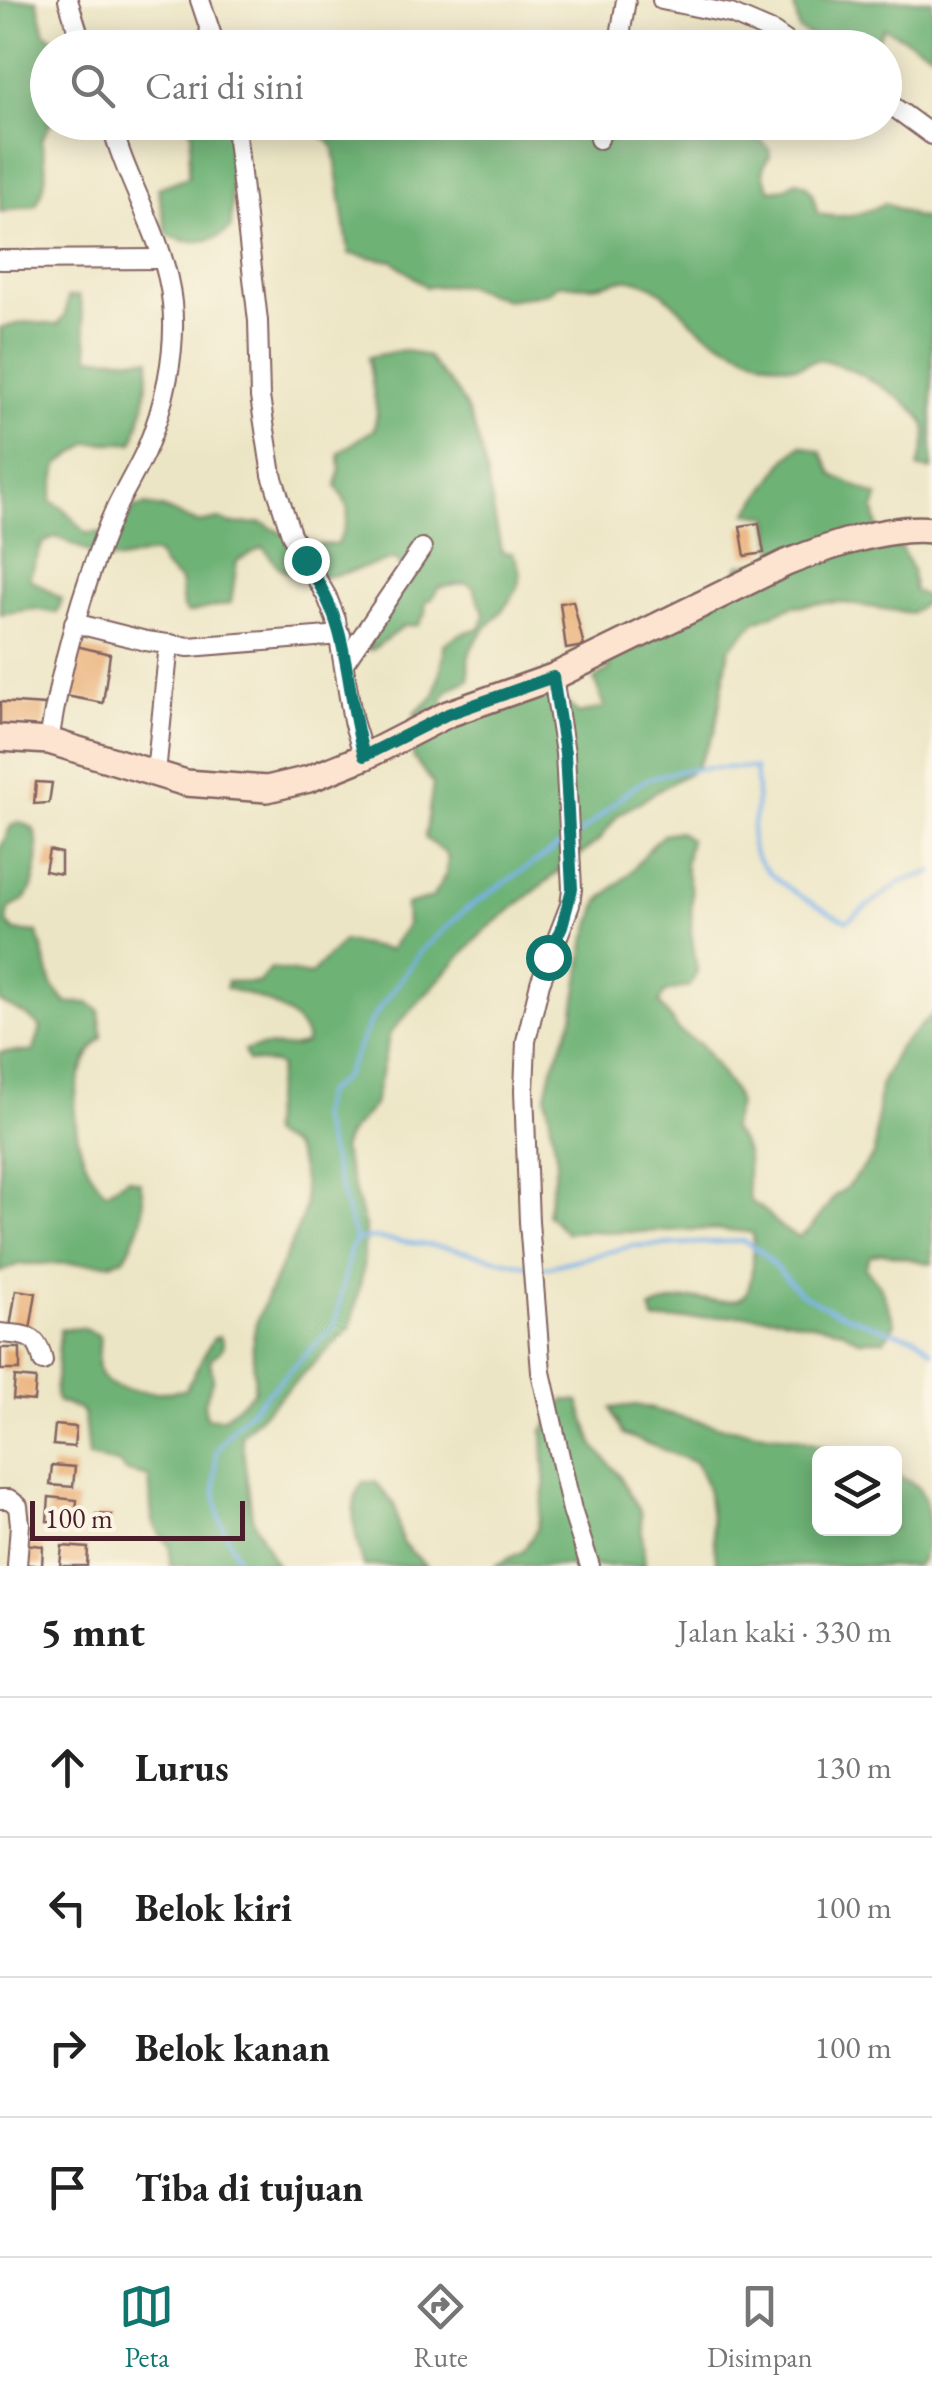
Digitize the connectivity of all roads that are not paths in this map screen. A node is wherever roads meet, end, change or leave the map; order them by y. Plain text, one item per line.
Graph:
1 (69, 0) edge
2 (200, 0) edge
3 (626, 0) edge
4 (662, 0) edge
5 (78, 30) edge
6 (210, 30) edge
7 (621, 30) edge
8 (768, 30) edge
9 (902, 113) edge
10 (932, 135) edge
11 (116, 140) edge
12 (237, 140) edge
13 (0, 260) edge
14 (162, 260) junction
15 (932, 530) edge
16 (422, 548) dead end
17 (74, 623) junction
18 (340, 636) junction
19 (169, 644) junction
20 (344, 662) junction
21 (553, 677) junction
22 (0, 738) edge
23 (49, 741) junction
24 (364, 756) junction
25 (156, 773) junction
26 (0, 1333) edge
27 (43, 1362) dead end
28 (0, 1499) edge
29 (17, 1566) edge
30 (590, 1566) edge

1 - 5 street
2 - 6 street
3 - 7 street
4 - 8 street
9 - 10 street
11 - 14 street
12 - 18 street
13 - 14 street
14 - 17 street
15 - 21 main road
16 - 20 street
17 - 19 street
17 - 23 street
18 - 19 street
18 - 20 street
19 - 25 street
20 - 24 street
21 - 24 main road
21 - 30 street
22 - 23 main road
23 - 25 main road
24 - 25 main road
26 - 27 street
28 - 29 street

